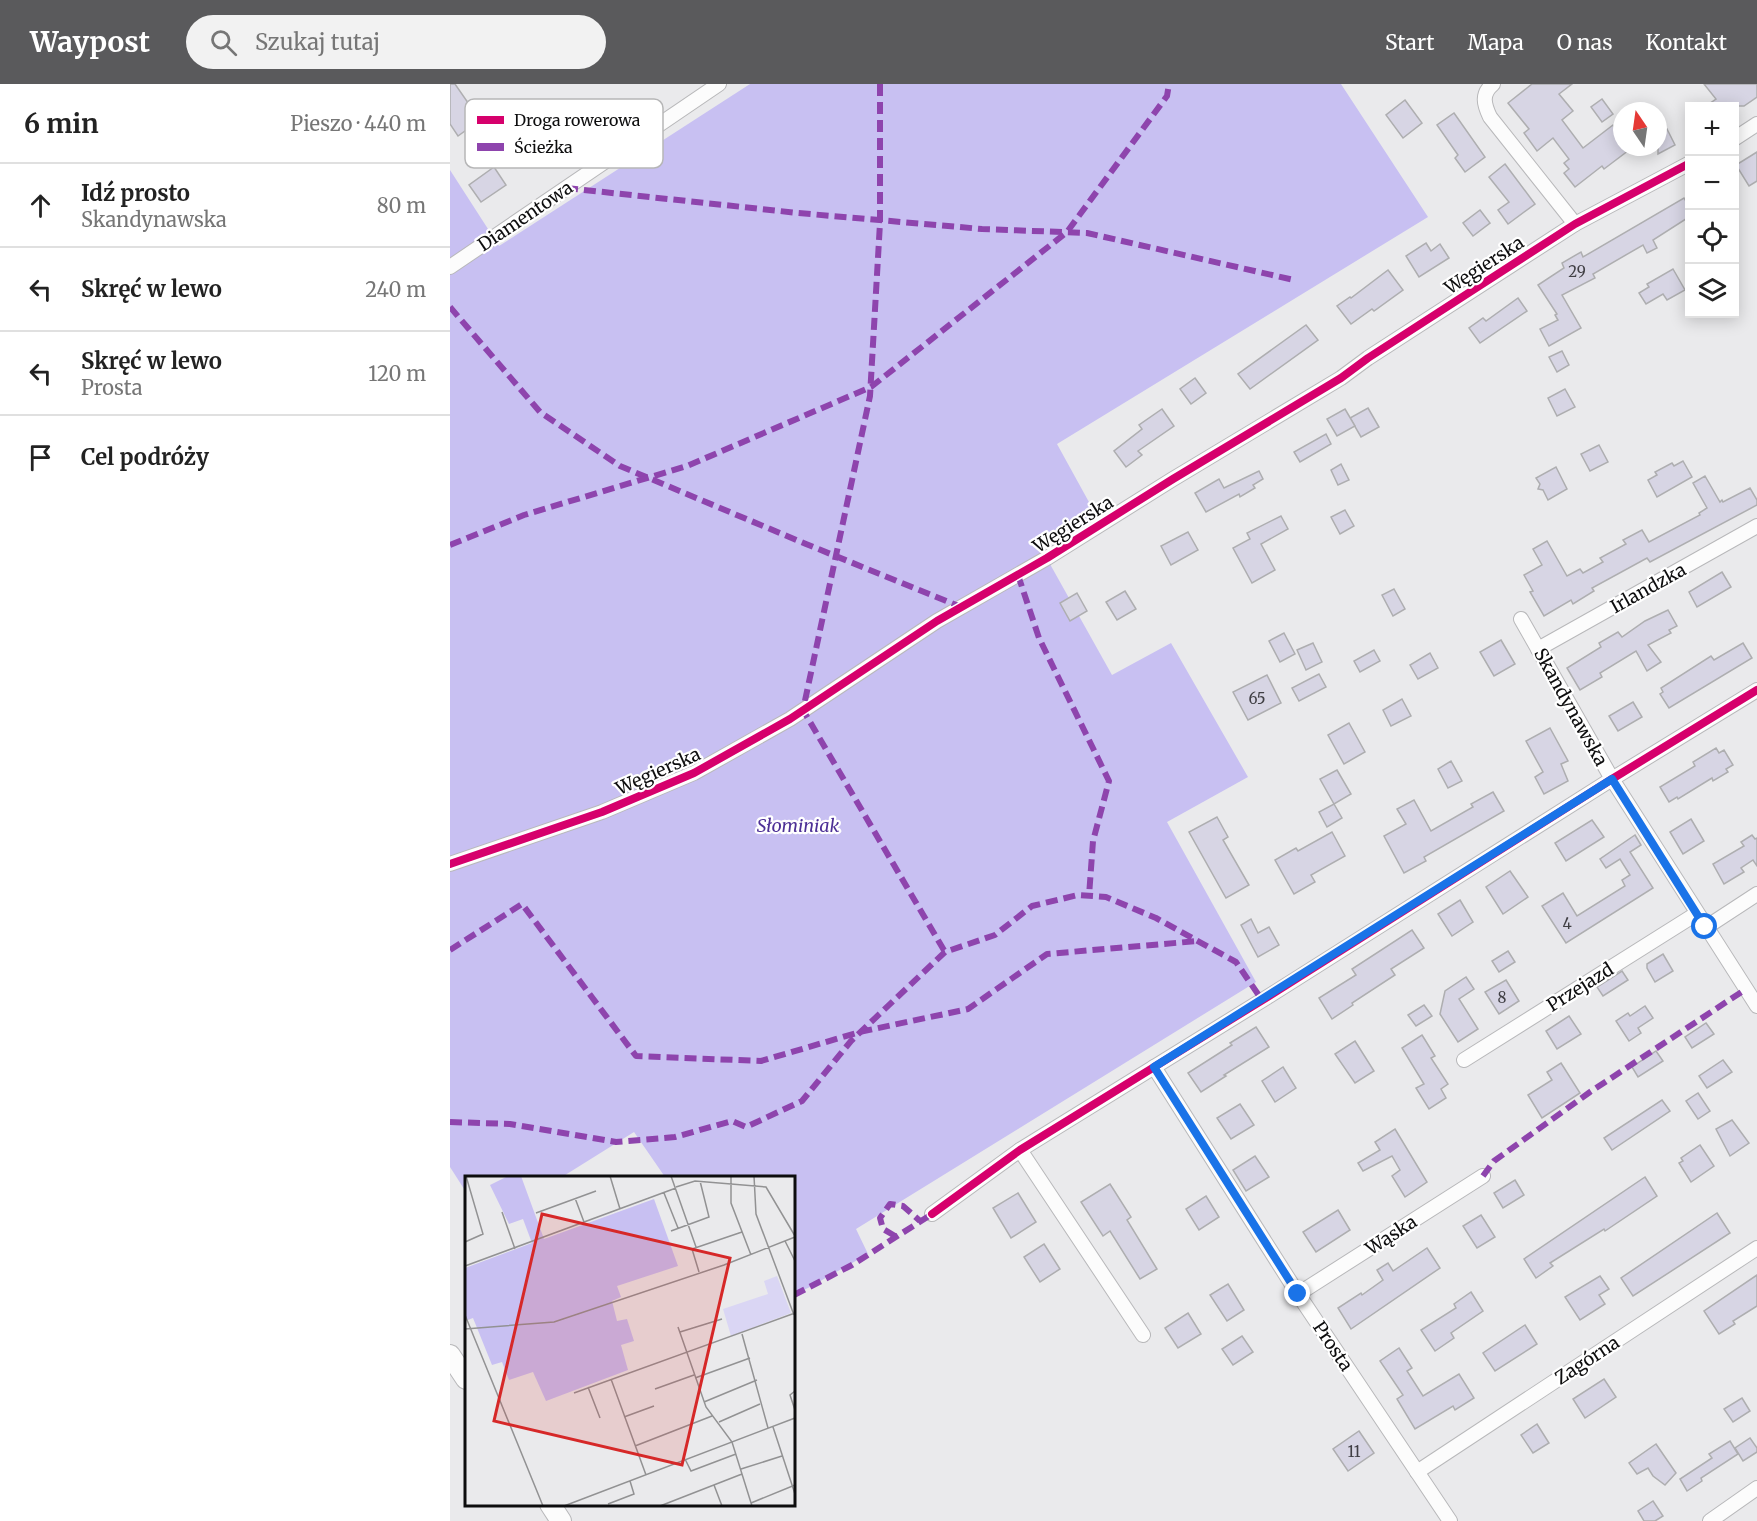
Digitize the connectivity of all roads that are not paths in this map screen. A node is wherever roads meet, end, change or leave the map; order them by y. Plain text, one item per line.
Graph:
1 (719, 84) edge
2 (1493, 84) edge
3 (663, 122) edge
4 (1757, 124) edge
5 (1739, 136) edge
6 (1685, 165) edge
7 (596, 168) edge
8 (1575, 224) junction
9 (450, 267) edge
10 (1757, 526) edge
11 (1521, 619) dead end
12 (1539, 649) junction
13 (1757, 690) edge
14 (1612, 779) junction
15 (450, 864) edge
16 (1757, 894) edge
17 (1696, 914) junction
18 (1705, 927) junction
19 (1757, 1006) edge
20 (1464, 1060) dead end
21 (1154, 1067) junction
22 (1020, 1150) junction
23 (1483, 1176) dead end
24 (932, 1214) dead end
25 (1757, 1248) edge
26 (1298, 1294) junction
27 (1143, 1335) dead end
28 (450, 1355) edge
29 (465, 1378) edge
30 (1417, 1472) junction
31 (1757, 1488) edge
32 (551, 1506) edge
33 (561, 1521) edge
34 (1450, 1521) edge
35 (1710, 1521) edge

1 - 3 street, Diamentowa
2 - 8 street
4 - 5 street
6 - 8 street, Węgierska
7 - 9 street, Diamentowa
8 - 15 street, Węgierska
10 - 12 street, Irlandzka
11 - 12 street, Skandynawska
12 - 14 street, Skandynawska
13 - 14 street
14 - 17 street, Skandynawska
14 - 21 street
16 - 18 street
17 - 18 street, Skandynawska
17 - 20 street, Przejazd
18 - 19 street, Skandynawska
21 - 22 street
21 - 26 street, Prosta
22 - 24 street
22 - 27 street
23 - 26 street, Wąska
25 - 30 street, Zagórna
26 - 30 street, Prosta
28 - 29 street
30 - 34 street, Prosta
31 - 35 street
32 - 33 street

